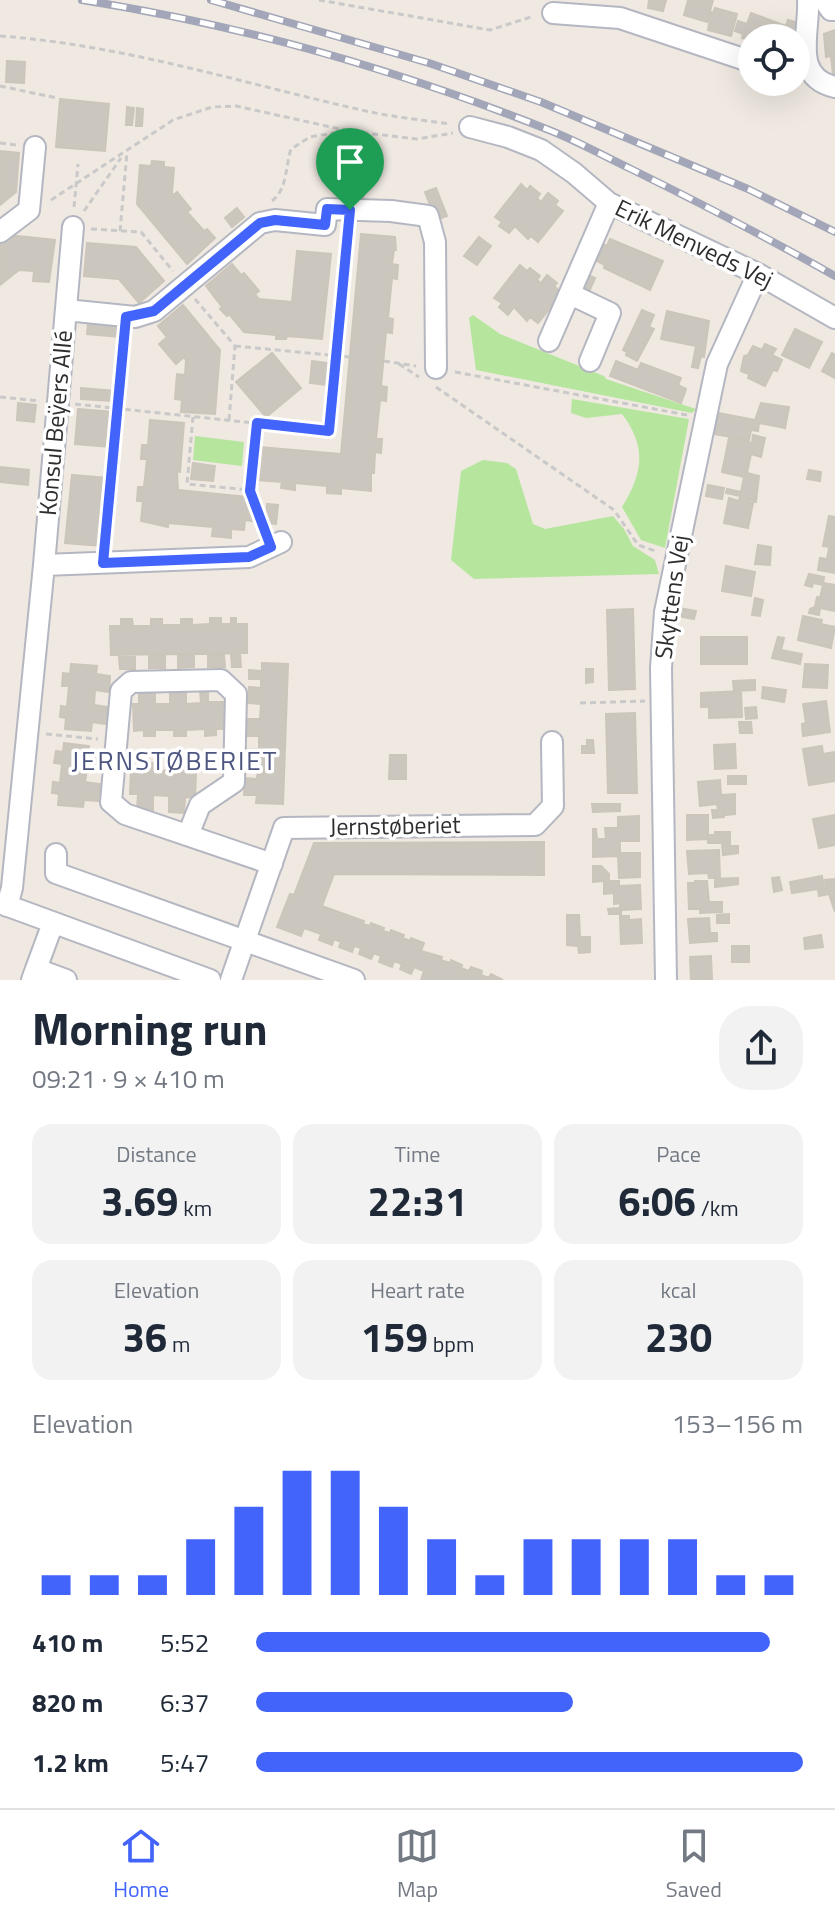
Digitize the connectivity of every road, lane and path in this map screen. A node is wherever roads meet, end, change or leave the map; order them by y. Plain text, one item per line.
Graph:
1 (319, 0) edge
2 (814, 1) edge
3 (622, 9) edge
4 (835, 10) edge
5 (553, 13) joint
6 (0, 36) edge
7 (738, 56) edge
8 (835, 78) edge
9 (0, 86) edge
10 (835, 87) edge
11 (57, 98) dead end
12 (470, 127) junction
13 (349, 131) junction
14 (358, 132) junction
15 (35, 147) dead end
16 (125, 153) junction
17 (78, 164) dead end
18 (77, 183) junction
19 (609, 203) junction
20 (266, 206) dead end
21 (29, 210) junction
22 (350, 210) junction
23 (73, 227) junction
24 (120, 231) dead end
25 (0, 232) edge
26 (758, 274) junction
27 (570, 294) junction
28 (66, 310) junction
29 (126, 317) junction
30 (835, 318) edge
31 (549, 341) dead end
32 (235, 346) dead end
33 (336, 356) junction
34 (350, 357) dead end
35 (384, 361) dead end
36 (590, 361) dead end
37 (399, 364) junction
38 (430, 377) junction
39 (0, 397) edge
40 (58, 402) junction
41 (117, 409) junction
42 (193, 417) junction
43 (704, 418) junction
44 (257, 423) junction
45 (250, 490) junction
46 (276, 544) joint
47 (676, 555) junction
48 (103, 563) junction
49 (44, 565) junction
50 (661, 701) junction
51 (580, 703) dead end
52 (42, 734) dead end
53 (117, 741) junction
54 (552, 742) dead end
55 (188, 835) junction
56 (56, 854) dead end
57 (272, 864) junction
58 (3, 905) edge
59 (53, 923) junction
60 (246, 941) junction
61 (34, 975) edge
62 (66, 980) edge
63 (210, 980) edge
64 (231, 980) edge
65 (354, 980) edge
66 (666, 980) edge

1 - 5 path
2 - 4 street
2 - 8 street
2 - 10 street
3 - 5 street
3 - 7 street
6 - 12 path
9 - 11 path
12 - 14 path
12 - 19 street, Erik Menveds Vej
13 - 14 path
13 - 16 path
13 - 20 path
14 - 22 path
15 - 21 street
16 - 18 path
16 - 23 path
16 - 24 path
17 - 18 path
18 - 21 path
18 - 23 path
19 - 26 street, Erik Menveds Vej
19 - 27 street
21 - 25 street
22 - 29 street, Konsul Beÿers Allé
22 - 33 path
22 - 38 street
23 - 28 street
26 - 30 street, Erik Menveds Vej
26 - 43 street, Skyttens Vej
27 - 31 street
27 - 36 street
28 - 29 street, Konsul Beÿers Allé
28 - 40 street, Konsul Beÿers Allé
29 - 41 path
32 - 33 path
33 - 34 path
33 - 44 path
35 - 37 path
37 - 38 path
37 - 38 path
38 - 43 path
38 - 47 path
39 - 40 path
40 - 41 path
40 - 49 street, Konsul Beÿers Allé
41 - 42 path
41 - 48 path
42 - 44 path
42 - 45 path
43 - 47 street, Skyttens Vej
44 - 45 path
45 - 46 path
46 - 48 street
47 - 50 street, Skyttens Vej
48 - 49 street
49 - 58 street, Konsul Beÿers Allé
50 - 51 path
50 - 66 street, Skyttens Vej
52 - 53 path
53 - 55 street
53 - 55 street
54 - 57 street, Jernstøberiet
55 - 57 street
56 - 60 street
57 - 60 street, Jernstøberiet
58 - 59 street
59 - 61 street
59 - 63 street
60 - 64 street, Jernstøberiet
60 - 65 street
61 - 62 street

